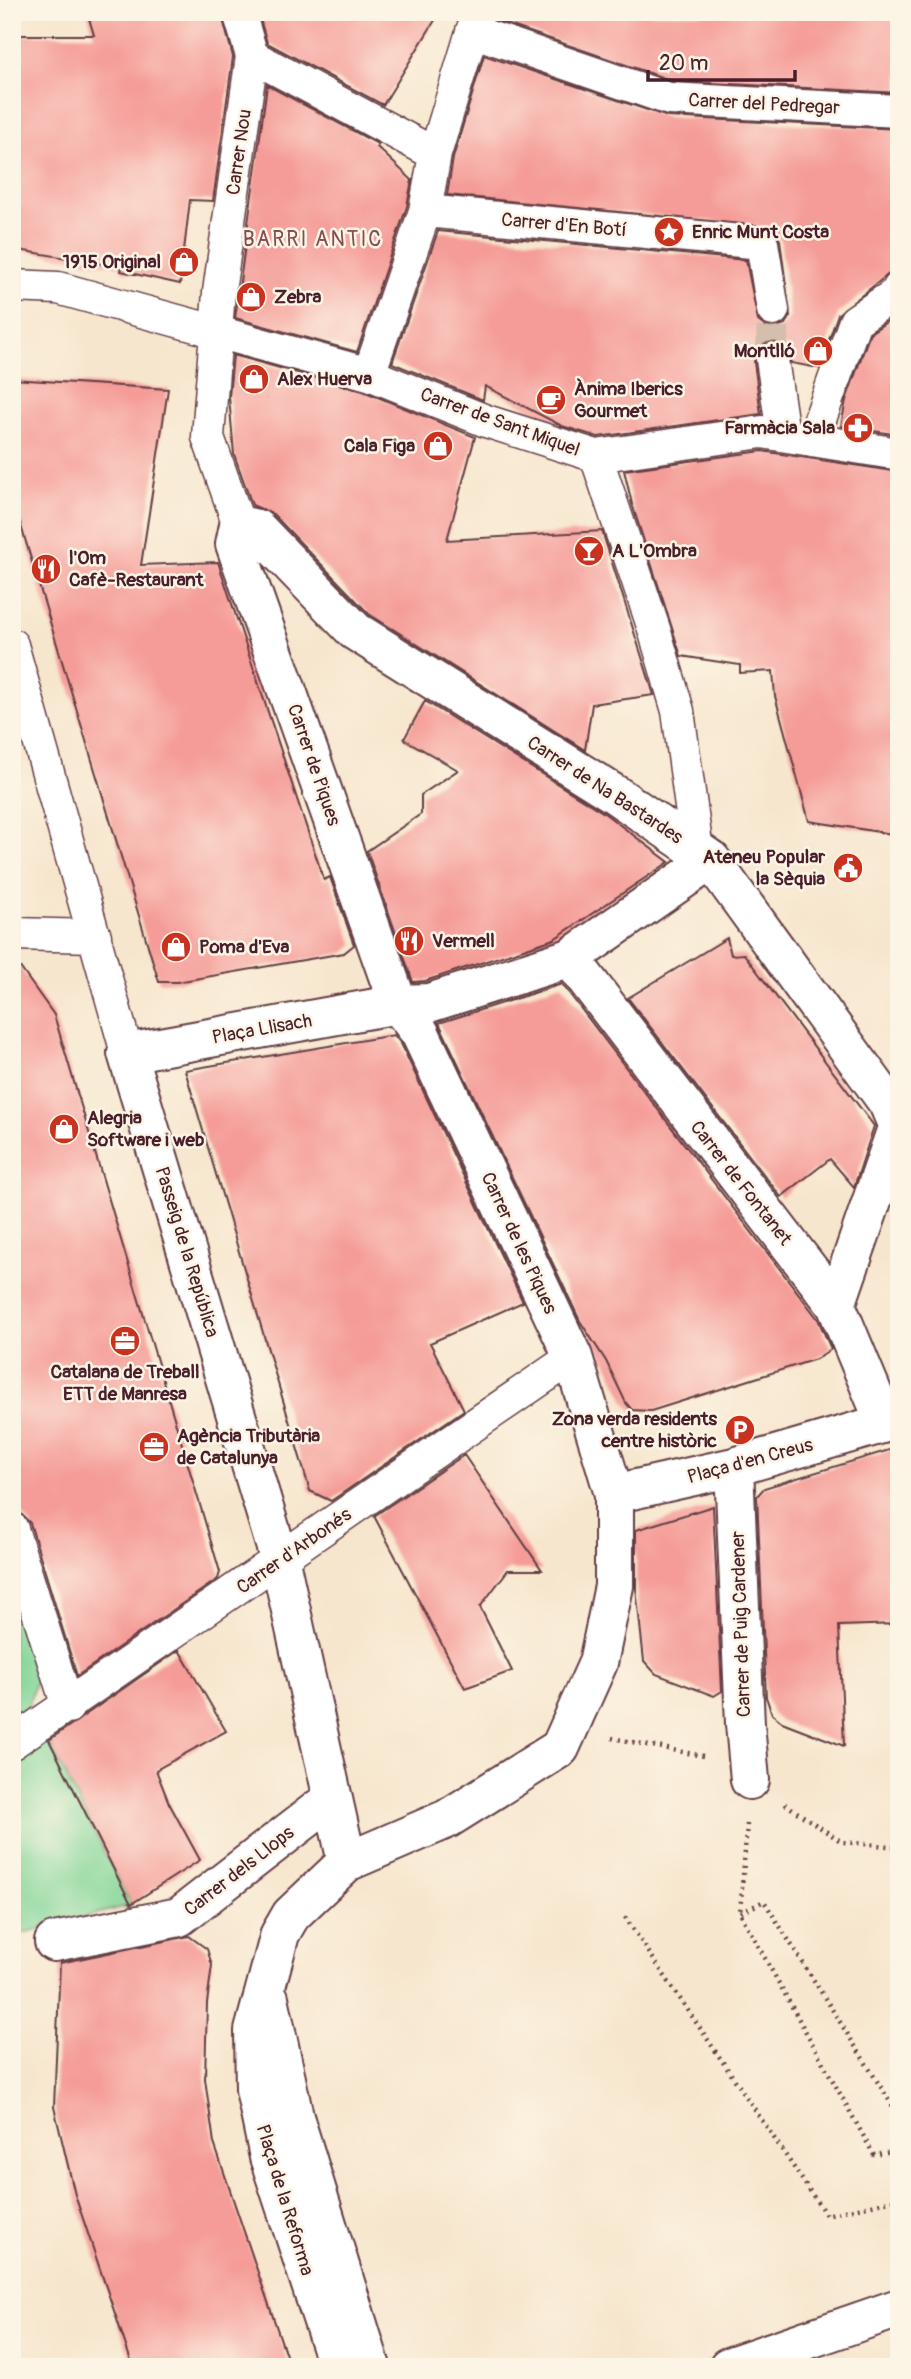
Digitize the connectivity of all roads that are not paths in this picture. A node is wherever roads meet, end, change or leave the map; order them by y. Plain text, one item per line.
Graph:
1 (239, 12) edge
2 (475, 22) edge
3 (252, 56) junction
4 (899, 111) edge
5 (435, 154) junction
6 (427, 202) junction
7 (12, 286) edge
8 (899, 288) edge
9 (773, 310) tunnel mouth
10 (224, 333) junction
11 (772, 359) tunnel mouth
12 (369, 374) junction
13 (783, 434) junction
14 (813, 439) junction
15 (899, 454) edge
16 (596, 456) junction
17 (239, 525) junction
18 (12, 645) edge
19 (704, 856) junction
20 (12, 934) edge
21 (95, 936) junction
22 (570, 958) junction
23 (398, 1004) junction
24 (127, 1053) junction
25 (898, 1127) edge
26 (836, 1305) junction
27 (573, 1357) junction
28 (892, 1421) edge
29 (734, 1467) junction
30 (614, 1494) junction
31 (12, 1529) edge
32 (280, 1561) junction
33 (68, 1707) junction
34 (12, 1743) edge
35 (750, 1780) road end
36 (332, 1798) junction
37 (347, 1862) junction
38 (54, 1942) dead end
39 (267, 1989) junction
40 (899, 2308) edge
41 (338, 2367) edge
42 (371, 2367) edge
43 (729, 2367) edge

1 - 3 street, Carrer Nou
2 - 4 street, Carrer del Pedregar
2 - 5 street
3 - 5 street
3 - 10 street, Carrer Nou
5 - 6 street
6 - 9 street, Carrer d'En Botí
6 - 12 street
7 - 10 street, Carrer de Sant Miquel
8 - 14 street
10 - 12 street, Carrer de Sant Miquel
10 - 17 street, Carrer Nou
11 - 13 street
12 - 16 street, Carrer de Sant Miquel
13 - 14 street, Carrer de Sant Miquel
13 - 16 street, Carrer de Sant Miquel
14 - 15 street, Carrer de Sant Miquel
16 - 19 street
17 - 19 street, Carrer de Na Bastardes
17 - 23 street, Carrer de Piques
18 - 21 street, Passeig de la República
19 - 22 street, Plaça Llisach
19 - 25 street, Carrer de Na Bastardes
20 - 21 street
21 - 24 street, Passeig de la República
22 - 23 street, Plaça Llisach
22 - 26 street, Carrer de Fontanet
23 - 24 street, Plaça Llisach
23 - 27 street, Carrer de les Piques
24 - 32 street, Passeig de la República
25 - 26 street
26 - 28 street, Carrer de Fontanet
27 - 30 street, Carrer de les Piques
27 - 32 street, Carrer d'Arbonés
28 - 29 street, Plaça d'en Creus
29 - 30 street, Plaça d'en Creus
29 - 35 street, Carrer de Puig Cardener
30 - 37 street, Plaça de la Reforma
31 - 33 street
32 - 33 street, Carrer d'Arbonés
32 - 36 street, Passeig de la República
33 - 34 street, Carrer d'Arbonés
36 - 37 street, Passeig de la República
36 - 38 street, Carrer dels Llops
37 - 39 street, Plaça de la Reforma
39 - 41 street, Plaça de la Reforma
39 - 42 street, Plaça de la Reforma
40 - 43 street

